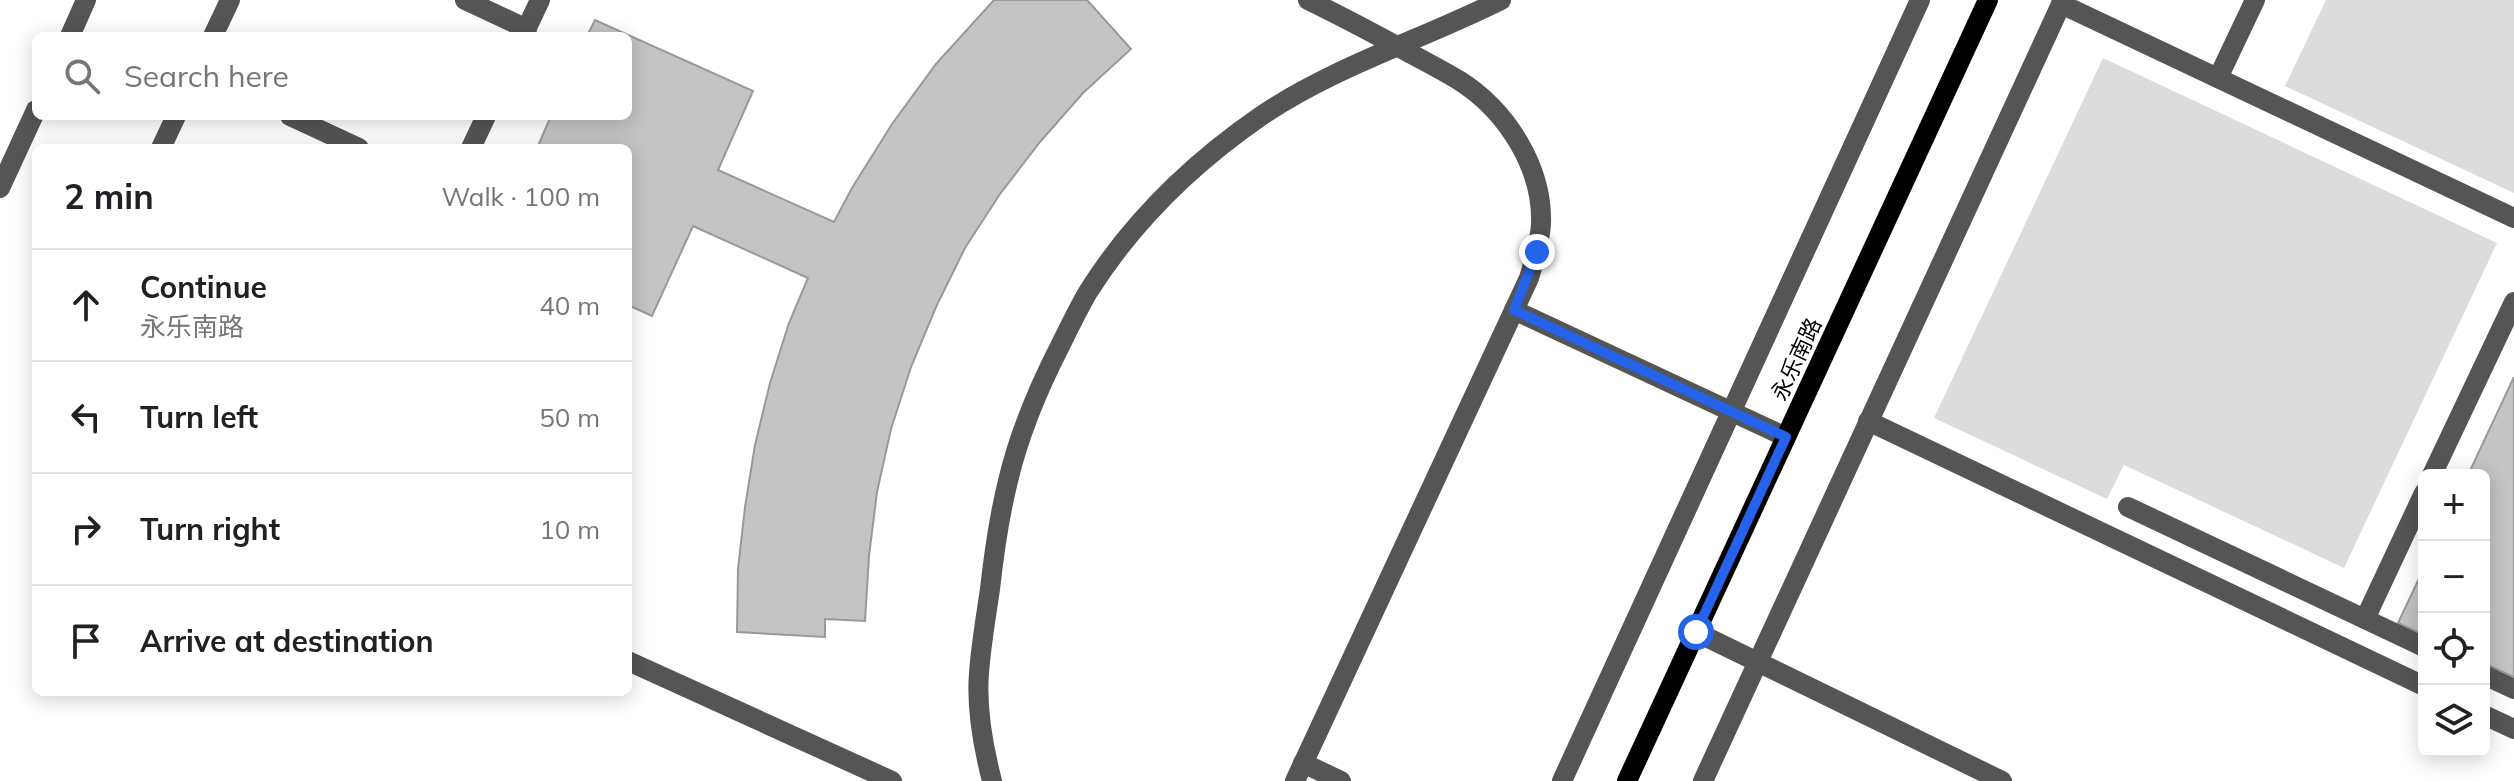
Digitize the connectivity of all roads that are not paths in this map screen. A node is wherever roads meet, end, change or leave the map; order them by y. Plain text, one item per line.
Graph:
1 (86, 0) edge
2 (230, 0) edge
3 (465, 0) edge
4 (540, 0) edge
5 (1308, 0) edge
6 (1501, 0) edge
7 (1920, 0) edge
8 (1988, 0) edge
9 (2255, 0) edge
10 (2062, 2) edge
11 (72, 32) edge
12 (215, 32) edge
13 (525, 32) edge
14 (1399, 47) junction
15 (2218, 78) junction
16 (32, 119) edge
17 (174, 120) edge
18 (299, 120) edge
19 (484, 120) edge
20 (163, 144) edge
21 (350, 144) edge
22 (473, 144) edge
23 (0, 188) edge
24 (2514, 218) edge
25 (2514, 302) edge
26 (1514, 310) junction
27 (1732, 411) junction
28 (1868, 421) junction
29 (1786, 437) junction
30 (2435, 469) edge
31 (2418, 506) edge
32 (2128, 507) dead end
33 (2365, 619) junction
34 (1696, 632) junction
35 (2418, 644) edge
36 (1758, 661) junction
37 (632, 663) edge
38 (2490, 678) edge
39 (2422, 685) edge
40 (2514, 689) edge
41 (2490, 718) edge
42 (2514, 729) edge
43 (1299, 772) edge
44 (892, 781) edge
45 (992, 781) edge
46 (1341, 781) edge
47 (1562, 781) edge
48 (1627, 781) edge
49 (1703, 781) edge
50 (2002, 781) edge

1 - 11 street
2 - 12 street
3 - 13 street
4 - 13 street
5 - 14 street
6 - 14 street
7 - 27 street
8 - 29 main road, 永乐南路
9 - 15 street
10 - 15 street
10 - 28 street
14 - 26 street
14 - 45 street
15 - 24 street
16 - 23 street
17 - 20 street
18 - 21 street
19 - 22 street
25 - 30 street
26 - 27 street
26 - 43 street
27 - 29 street
27 - 47 street
28 - 36 street
28 - 39 street
29 - 34 main road, 永乐南路
31 - 33 street
32 - 33 street
33 - 35 street
34 - 36 street
34 - 48 main road, 永乐南路
36 - 49 street
36 - 50 street
37 - 44 street
38 - 40 street
41 - 42 street
43 - 46 street

